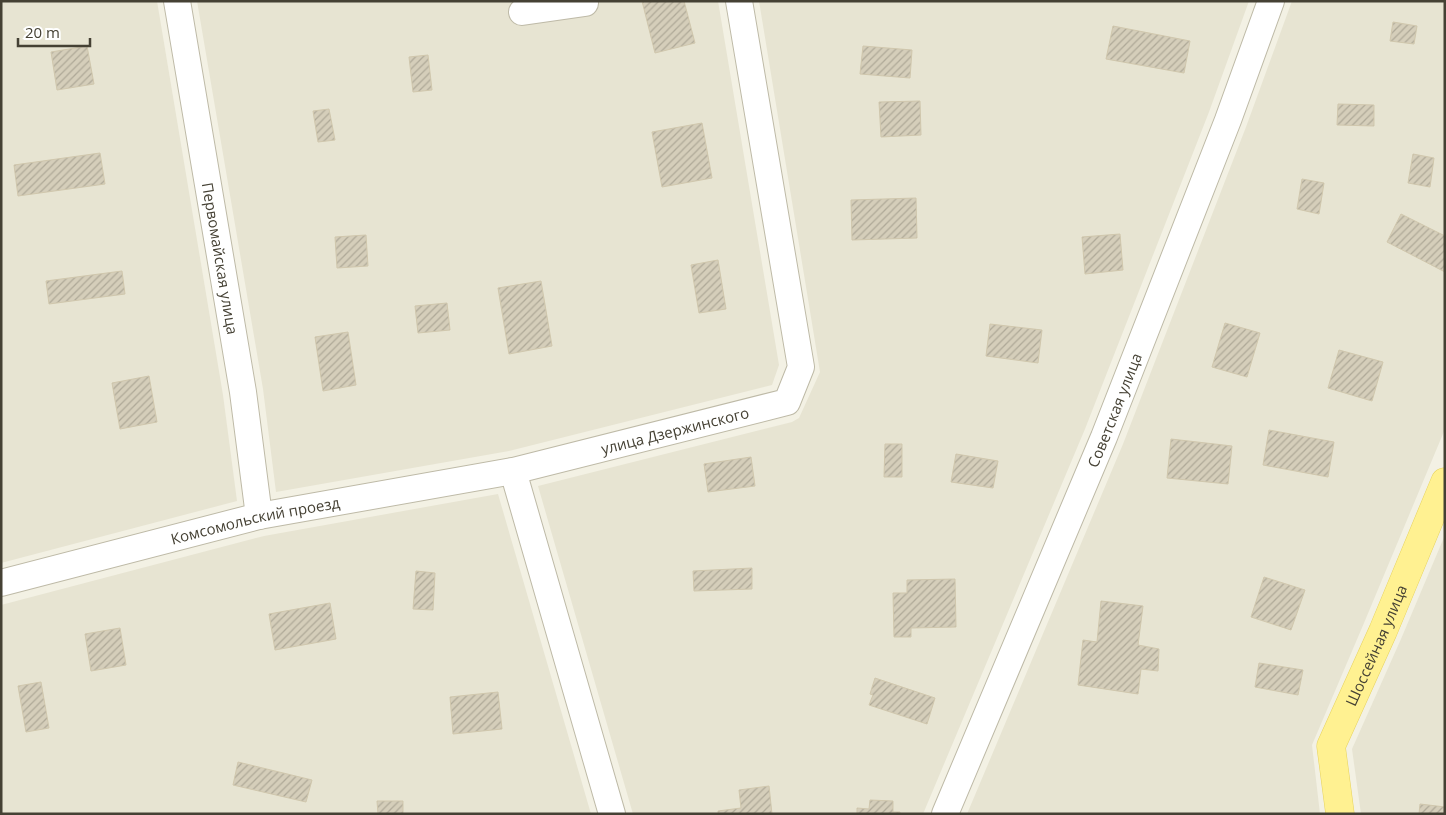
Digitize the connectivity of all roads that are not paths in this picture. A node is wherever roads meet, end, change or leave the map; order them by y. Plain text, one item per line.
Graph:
1 (177, 1) edge
2 (584, 1) edge
3 (739, 1) edge
4 (1271, 1) edge
5 (522, 12) dead end
6 (513, 471) junction
7 (1445, 482) edge
8 (259, 516) junction
9 (1, 583) edge
10 (612, 814) edge
11 (945, 814) edge
12 (1340, 814) edge

1 - 8 street, Первомайская улица
2 - 5 street
3 - 6 street, улица Дзержинского
4 - 11 street, Советская улица
6 - 8 street, Комсомольский проезд
6 - 10 street
7 - 12 main road, Шоссейная улица
8 - 9 street, Комсомольский проезд

